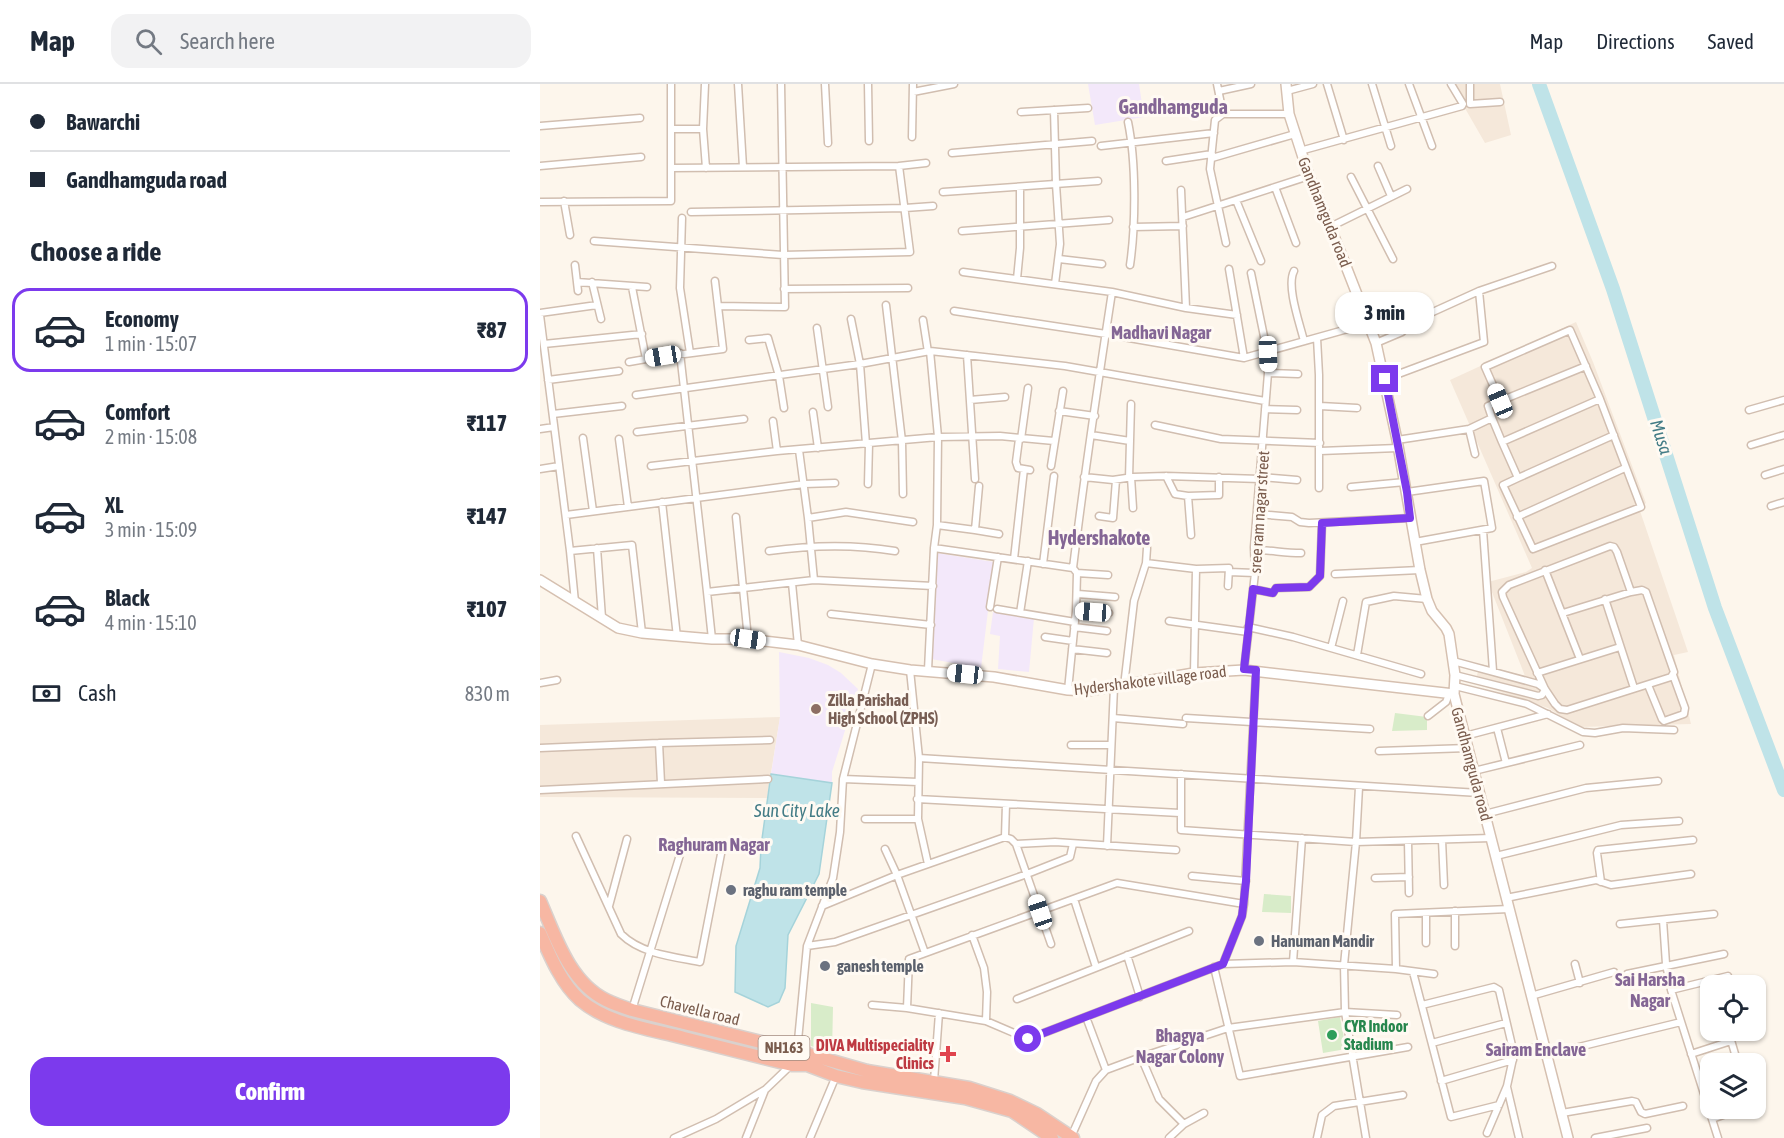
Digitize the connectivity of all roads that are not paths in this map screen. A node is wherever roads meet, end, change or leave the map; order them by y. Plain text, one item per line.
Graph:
1 (671, 84) edge
2 (705, 84) edge
3 (738, 84) edge
4 (781, 84) edge
5 (825, 84) edge
6 (868, 84) edge
7 (954, 84) edge
8 (1251, 84) edge
9 (1313, 84) edge
10 (1327, 84) edge
11 (1371, 84) edge
12 (1409, 84) edge
13 (1451, 84) edge
14 (1470, 84) edge
15 (913, 88) edge
16 (1218, 88) edge
17 (1287, 88) edge
18 (1500, 102) dead end
19 (1088, 108) dead end
20 (1054, 110) junction
21 (1021, 112) dead end
22 (1223, 114) junction
23 (1289, 114) junction
24 (1421, 117) junction
25 (640, 118) dead end
26 (1128, 122) dead end
27 (540, 126) edge
28 (1385, 128) junction
29 (671, 129) junction
30 (703, 129) junction
31 (1214, 133) junction
32 (1295, 134) junction
33 (912, 137) dead end
34 (1344, 140) junction
35 (869, 141) dead end
36 (1092, 141) dead end
37 (828, 143) dead end
38 (1132, 143) junction
39 (1055, 144) junction
40 (1101, 146) dead end
41 (1391, 146) dead end
42 (1432, 146) dead end
43 (1300, 152) junction
44 (952, 153) dead end
45 (1212, 156) junction
46 (641, 157) dead end
47 (1166, 161) dead end
48 (926, 163) dead end
49 (540, 166) edge
50 (899, 166) junction
51 (1378, 166) dead end
52 (743, 167) junction
53 (784, 167) junction
54 (671, 168) junction
55 (706, 168) junction
56 (1309, 176) junction
57 (1351, 177) dead end
58 (1098, 181) dead end
59 (1056, 184) junction
60 (1020, 187) junction
61 (1275, 187) junction
62 (1407, 189) dead end
63 (1180, 190) dead end
64 (943, 192) dead end
65 (1391, 196) junction
66 (1236, 200) junction
67 (564, 201) junction
68 (540, 202) edge
69 (933, 206) dead end
70 (1217, 206) junction
71 (905, 208) junction
72 (1366, 208) junction
73 (783, 211) junction
74 (691, 212) dead end
75 (1183, 216) junction
76 (682, 218) dead end
77 (1109, 220) dead end
78 (1059, 223) junction
79 (1020, 226) junction
80 (1183, 226) junction
81 (1133, 227) junction
82 (1330, 227) junction
83 (962, 231) dead end
84 (570, 236) dead end
85 (594, 241) dead end
86 (1226, 243) dead end
87 (1296, 243) dead end
88 (680, 247) junction
89 (783, 255) junction
90 (1059, 259) junction
91 (1393, 259) dead end
92 (1261, 261) dead end
93 (1102, 264) dead end
94 (575, 265) dead end
95 (1130, 265) dead end
96 (1552, 266) dead end
97 (1229, 269) dead end
98 (1294, 271) dead end
99 (963, 272) dead end
100 (1251, 273) dead end
101 (1017, 279) junction
102 (715, 281) dead end
103 (577, 282) junction
104 (592, 282) junction
105 (1055, 284) junction
106 (632, 287) junction
107 (647, 287) dead end
108 (908, 288) dead end
109 (784, 289) junction
110 (578, 291) dead end
111 (1479, 291) junction
112 (1112, 292) junction
113 (597, 305) junction
114 (718, 306) junction
115 (886, 306) dead end
116 (1186, 308) junction
117 (954, 311) dead end
118 (540, 314) edge
119 (1237, 315) junction
120 (851, 319) dead end
121 (601, 320) dead end
122 (923, 320) dead end
123 (1369, 323) junction
124 (817, 328) dead end
125 (642, 334) junction
126 (1106, 334) junction
127 (1317, 338) junction
128 (749, 340) dead end
129 (1304, 341) junction
130 (1376, 343) junction
131 (543, 349) edge
132 (929, 352) junction
133 (1268, 352) junction
134 (680, 353) junction
135 (690, 353) junction
136 (967, 355) junction
137 (894, 358) junction
138 (1244, 358) junction
139 (646, 359) junction
140 (629, 362) dead end
141 (860, 364) junction
142 (1586, 366) junction
143 (823, 369) junction
144 (619, 371) dead end
145 (1101, 372) junction
146 (1268, 373) junction
147 (1298, 374) dead end
148 (779, 376) junction
149 (1385, 379) junction
150 (548, 380) junction
151 (1028, 388) dead end
152 (549, 390) junction
153 (684, 390) junction
154 (540, 391) edge
155 (1063, 391) dead end
156 (636, 395) dead end
157 (1005, 397) dead end
158 (1600, 399) junction
159 (970, 400) junction
160 (1784, 400) edge
161 (1265, 401) junction
162 (1500, 401) junction
163 (1131, 404) dead end
164 (622, 406) dead end
165 (1320, 406) junction
166 (828, 407) dead end
167 (784, 408) dead end
168 (1357, 408) dead end
169 (1265, 409) junction
170 (1297, 410) dead end
171 (1749, 410) dead end
172 (1059, 411) junction
173 (813, 412) dead end
174 (553, 414) junction
175 (1095, 416) junction
176 (1492, 417) junction
177 (744, 419) dead end
178 (773, 420) dead end
179 (689, 425) junction
180 (1155, 425) dead end
181 (554, 427) junction
182 (540, 429) edge
183 (1469, 429) junction
184 (637, 432) dead end
185 (1091, 435) junction
186 (1614, 435) junction
187 (1784, 435) edge
188 (938, 436) junction
189 (972, 437) junction
190 (583, 438) dead end
191 (619, 439) dead end
192 (1020, 439) junction
193 (902, 441) junction
194 (1054, 441) junction
195 (1130, 441) junction
196 (1264, 442) junction
197 (1502, 442) junction
198 (868, 444) junction
199 (1398, 444) junction
200 (1751, 445) dead end
201 (1320, 447) junction
202 (818, 448) junction
203 (799, 450) junction
204 (777, 451) junction
205 (1474, 454) dead end
206 (693, 462) junction
207 (560, 466) junction
208 (651, 466) dead end
209 (1051, 466) dead end
210 (1625, 468) junction
211 (540, 469) edge
212 (1784, 469) edge
213 (1765, 475) dead end
214 (1054, 476) dead end
215 (1166, 476) junction
216 (1084, 477) junction
217 (1219, 477) junction
218 (1130, 478) junction
219 (1260, 478) junction
220 (1518, 478) junction
221 (975, 479) dead end
222 (1116, 480) junction
223 (1297, 480) dead end
224 (1405, 482) junction
225 (835, 483) dead end
226 (804, 484) junction
227 (868, 484) dead end
228 (979, 486) dead end
229 (1351, 487) dead end
230 (1319, 488) dead end
231 (1407, 492) junction
232 (903, 494) dead end
233 (1188, 496) junction
234 (698, 498) junction
235 (662, 502) junction
236 (1784, 502) edge
237 (1771, 506) dead end
238 (628, 507) junction
239 (1133, 508) dead end
240 (593, 511) junction
241 (1257, 514) junction
242 (566, 515) junction
243 (1099, 516) dead end
244 (736, 517) dead end
245 (1517, 517) junction
246 (808, 518) junction
247 (1410, 518) junction
248 (913, 522) dead end
249 (1322, 523) junction
250 (937, 525) junction
251 (975, 530) junction
252 (1483, 530) junction
253 (999, 534) dead end
254 (1191, 535) dead end
255 (1415, 542) junction
256 (810, 546) junction
257 (597, 548) junction
258 (934, 548) junction
259 (1147, 548) dead end
260 (570, 550) junction
261 (1254, 550) junction
262 (769, 551) dead end
263 (895, 551) dead end
264 (1300, 553) dead end
265 (998, 557) junction
266 (1014, 559) junction
267 (1028, 561) junction
268 (1146, 563) junction
269 (1043, 564) junction
270 (1196, 569) junction
271 (1075, 570) junction
272 (1420, 570) junction
273 (1545, 570) junction
274 (1229, 572) junction
275 (1255, 573) junction
276 (1335, 574) dead end
277 (1108, 575) dead end
278 (540, 580) edge
279 (813, 580) junction
280 (792, 583) junction
281 (933, 586) junction
282 (1228, 586) dead end
283 (743, 589) junction
284 (1253, 589) junction
285 (707, 592) junction
286 (1631, 592) junction
287 (1078, 594) junction
288 (1115, 597) dead end
289 (1427, 599) junction
290 (1605, 599) junction
291 (1343, 601) dead end
292 (575, 602) junction
293 (1077, 611) junction
294 (1020, 613) junction
295 (1109, 613) dead end
296 (1563, 613) junction
297 (831, 614) dead end
298 (602, 618) junction
299 (1169, 621) dead end
300 (931, 624) junction
301 (1074, 624) junction
302 (1194, 624) junction
303 (1248, 629) junction
304 (1107, 631) dead end
305 (642, 633) junction
306 (677, 637) junction
307 (1044, 637) dead end
308 (712, 639) junction
309 (748, 639) junction
310 (1073, 641) junction
311 (798, 645) junction
312 (1620, 647) junction
313 (1331, 648) junction
314 (1071, 649) junction
315 (1107, 653) dead end
316 (1356, 655) junction
317 (1580, 659) junction
318 (1453, 661) junction
319 (872, 664) junction
320 (1244, 669) junction
321 (910, 670) junction
322 (928, 670) junction
323 (1256, 670) junction
324 (1493, 671) junction
325 (1194, 673) junction
326 (1537, 673) junction
327 (1421, 674) dead end
328 (1455, 675) junction
329 (1674, 675) junction
330 (556, 680) dead end
331 (540, 683) edge
332 (1648, 685) junction
333 (1124, 686) junction
334 (1114, 687) junction
335 (1634, 688) junction
336 (1545, 689) junction
337 (1068, 690) junction
338 (1453, 691) junction
339 (1548, 714) junction
340 (1428, 716) dead end
341 (1113, 718) junction
342 (1254, 722) junction
343 (1497, 728) junction
344 (1370, 729) dead end
345 (1674, 730) dead end
346 (1465, 736) junction
347 (770, 740) dead end
348 (659, 743) junction
349 (1071, 745) dead end
350 (1112, 745) junction
351 (1580, 745) dead end
352 (540, 748) edge
353 (1468, 748) junction
354 (1378, 751) dead end
355 (918, 758) junction
356 (1506, 763) junction
357 (1110, 770) junction
358 (1474, 771) junction
359 (1181, 774) junction
360 (1250, 778) junction
361 (768, 779) dead end
362 (843, 779) junction
363 (1658, 781) dead end
364 (918, 782) junction
365 (661, 783) junction
366 (1359, 787) junction
367 (540, 790) edge
368 (1479, 794) junction
369 (917, 799) junction
370 (1006, 804) junction
371 (1109, 810) junction
372 (1180, 813) junction
373 (1485, 814) junction
374 (865, 819) dead end
375 (918, 819) junction
376 (1679, 821) dead end
377 (1248, 834) junction
378 (576, 836) dead end
379 (1005, 837) junction
380 (1302, 838) junction
381 (1491, 838) junction
382 (627, 839) dead end
383 (1442, 840) junction
384 (1693, 840) dead end
385 (1408, 841) junction
386 (1356, 842) junction
387 (1016, 844) junction
388 (1073, 844) junction
389 (683, 845) dead end
390 (1107, 846) junction
391 (885, 849) dead end
392 (1176, 850) dead end
393 (721, 854) dead end
394 (1496, 856) junction
395 (928, 864) junction
396 (1027, 874) junction
397 (1691, 874) dead end
398 (897, 875) junction
399 (1192, 876) dead end
400 (1409, 877) junction
401 (1375, 878) dead end
402 (1246, 881) junction
403 (1601, 882) junction
404 (1444, 885) dead end
405 (1409, 893) dead end
406 (1506, 898) junction
407 (1074, 899) junction
408 (540, 901) edge
409 (1244, 904) junction
410 (608, 906) junction
411 (822, 906) junction
412 (1509, 909) junction
413 (1455, 911) junction
414 (1040, 912) junction
415 (1426, 913) junction
416 (911, 914) junction
417 (1714, 914) dead end
418 (1663, 920) junction
419 (1620, 924) dead end
420 (1189, 931) dead end
421 (540, 933) edge
422 (972, 935) junction
423 (1051, 944) dead end
424 (1426, 944) dead end
425 (807, 946) junction
426 (1455, 946) dead end
427 (651, 952) junction
428 (925, 953) junction
429 (1724, 954) dead end
430 (1127, 955) junction
431 (1293, 962) junction
432 (1223, 964) junction
433 (1575, 964) dead end
434 (1666, 964) junction
435 (1344, 965) junction
436 (1096, 967) junction
437 (1214, 967) junction
438 (1396, 969) junction
439 (1413, 972) junction
440 (1614, 972) dead end
441 (1434, 974) dead end
442 (1627, 974) dead end
443 (1580, 983) junction
444 (1700, 985) edge
445 (1671, 990) junction
446 (1531, 996) junction
447 (1140, 997) junction
448 (1017, 999) dead end
449 (872, 1005) dead end
450 (1422, 1005) junction
451 (907, 1008) junction
452 (632, 1010) junction
453 (1345, 1012) junction
454 (939, 1013) junction
455 (1397, 1015) dead end
456 (1086, 1017) junction
457 (986, 1021) junction
458 (1681, 1022) junction
459 (1506, 1023) junction
460 (1228, 1028) junction
461 (1731, 1041) joint
462 (1432, 1043) junction
463 (1545, 1044) junction
464 (1408, 1047) dead end
465 (797, 1051) junction
466 (1735, 1053) edge
467 (1691, 1054) junction
468 (1546, 1055) junction
469 (1141, 1057) junction
470 (1353, 1057) junction
471 (1513, 1057) junction
472 (792, 1065) junction
473 (1106, 1071) junction
474 (836, 1076) junction
475 (934, 1081) junction
476 (1441, 1081) junction
477 (1700, 1082) edge
478 (1507, 1086) junction
479 (766, 1089) junction
480 (1403, 1095) dead end
481 (1361, 1103) junction
482 (1499, 1104) junction
483 (1683, 1106) dead end
484 (1204, 1113) dead end
485 (1562, 1113) junction
486 (1712, 1119) edge
487 (1184, 1124) junction
488 (1647, 1128) dead end
489 (1487, 1133) dead end
490 (1050, 1137) edge
491 (1072, 1137) edge
492 (674, 1138) edge
493 (746, 1138) edge
494 (810, 1138) edge
495 (1169, 1138) edge
496 (1317, 1138) edge
497 (1366, 1138) edge
498 (1519, 1138) edge
499 (1568, 1138) edge
500 (1595, 1138) edge
501 (1718, 1138) edge

1 - 29 street
2 - 30 street
3 - 52 street
4 - 53 street
5 - 37 street
6 - 35 street
7 - 15 street
8 - 16 street
9 - 17 street
10 - 34 street
11 - 28 street
12 - 24 street
13 - 24 street
14 - 18 street
15 - 33 street
16 - 22 street
17 - 23 street, Gandhamguda road
19 - 20 street
20 - 21 street
20 - 39 street
22 - 23 street
22 - 31 street
23 - 32 street, Gandhamguda road
24 - 28 street
24 - 42 street
25 - 27 street
26 - 38 street
28 - 34 street
28 - 41 street
29 - 30 street
29 - 54 street
30 - 55 street
31 - 38 street
31 - 45 street
32 - 43 street, Gandhamguda road
32 - 45 street
34 - 43 street
36 - 39 street
38 - 40 street
38 - 81 street
39 - 44 street
39 - 59 street
43 - 56 street, Gandhamguda road
45 - 47 street
45 - 70 street
46 - 49 street
48 - 50 street
50 - 53 street
50 - 71 street
51 - 65 street
52 - 53 street
52 - 55 street
53 - 73 street
54 - 55 street
54 - 67 street
56 - 61 street
56 - 82 street, Gandhamguda road
57 - 72 street
58 - 59 street
59 - 60 street
59 - 78 street
60 - 64 street
60 - 79 street
61 - 66 street
61 - 87 street
62 - 65 street
63 - 75 street
65 - 72 street
66 - 70 street
66 - 92 street
67 - 68 street
67 - 84 street
69 - 71 street
70 - 75 street
70 - 86 street
71 - 73 street
71 - 89 street
72 - 82 street
72 - 91 street
73 - 74 street
73 - 89 street
75 - 80 street
76 - 88 street
77 - 78 street
78 - 79 street
78 - 90 street
79 - 83 street
79 - 101 street
80 - 81 street
80 - 116 street
81 - 95 street
82 - 123 street, Gandhamguda road
85 - 88 street
88 - 89 street
88 - 135 street
89 - 109 street
90 - 93 street
90 - 105 street
94 - 103 street
96 - 111 street
97 - 119 street
98 - 129 street
99 - 101 street
100 - 133 street, sree ram nagar street
101 - 105 street
102 - 114 street
103 - 104 street
103 - 110 street
104 - 106 street
104 - 113 street
105 - 112 street
106 - 107 street
106 - 125 street
108 - 109 street
109 - 114 street
111 - 130 street
111 - 149 street
112 - 116 street
112 - 126 street
113 - 118 street
113 - 121 street
114 - 135 street
115 - 137 street
116 - 119 street
117 - 126 street
118 - 131 street
119 - 138 street
120 - 141 street
122 - 132 street
123 - 127 street
123 - 130 street, Gandhamguda road
124 - 143 street
125 - 131 street
125 - 139 street
126 - 138 street
126 - 145 street
127 - 129 street
127 - 165 street
128 - 148 street
129 - 133 street
130 - 149 street, Gandhamguda road
131 - 150 street
132 - 136 street
132 - 137 street
132 - 188 street
133 - 138 street
133 - 146 street, sree ram nagar street
134 - 135 street
134 - 139 street
134 - 153 street
136 - 145 street
136 - 159 street
137 - 141 street
137 - 193 street
139 - 140 street
141 - 143 street
141 - 198 street
142 - 158 street
142 - 162 street
142 - 162 street
143 - 148 street
143 - 166 street
144 - 150 street
145 - 161 street
145 - 175 street
146 - 147 street
146 - 161 street, sree ram nagar street
148 - 153 street
148 - 167 street
149 - 199 street, Gandhamguda road
150 - 152 street
151 - 192 street
152 - 154 street
152 - 174 street
153 - 156 street
153 - 179 street
155 - 172 street
157 - 159 street
158 - 186 street
158 - 197 street
159 - 189 street
160 - 171 street
161 - 169 street, sree ram nagar street
162 - 176 street
163 - 195 street
164 - 174 street
165 - 168 street
165 - 201 street
169 - 170 street
169 - 196 street, sree ram nagar street
172 - 175 street
172 - 194 street
173 - 202 street
174 - 181 street
175 - 185 street
176 - 183 street
176 - 197 street
177 - 179 street
178 - 204 street
179 - 184 street
179 - 206 street
180 - 196 street
181 - 182 street
181 - 207 street
183 - 199 street
183 - 205 street
185 - 195 street
185 - 216 street
186 - 210 street
186 - 220 street
187 - 200 street
188 - 189 street
188 - 193 street
188 - 250 street
189 - 192 street
189 - 221 street
190 - 240 street
191 - 238 street
192 - 194 street
192 - 266 street
193 - 198 street
193 - 232 street
194 - 209 street
195 - 218 street
196 - 201 street
196 - 219 street, sree ram nagar street
197 - 220 street
198 - 202 street
198 - 227 street
199 - 201 street
199 - 224 street, Gandhamguda road
201 - 230 street
202 - 203 street
203 - 204 street
203 - 226 street
204 - 206 street
206 - 208 street
206 - 234 street
207 - 211 street
207 - 242 street
210 - 245 street
210 - 245 street
212 - 213 street
214 - 269 street
215 - 217 street
215 - 218 street
215 - 233 street
216 - 222 street
216 - 271 street
217 - 219 street
217 - 233 street
218 - 222 street
218 - 239 street
219 - 223 street
219 - 241 street, sree ram nagar street
220 - 245 street
222 - 243 street
224 - 229 street
224 - 231 street, Gandhamguda road
225 - 226 street
226 - 234 street
226 - 246 street
228 - 251 street
231 - 247 street, Gandhamguda road
231 - 252 street
233 - 254 street
234 - 235 street
234 - 285 street
235 - 238 street
235 - 306 street
236 - 237 street
238 - 240 street
240 - 242 street
241 - 249 street
241 - 261 street, sree ram nagar street
242 - 260 street
244 - 283 street
246 - 248 street
246 - 256 street
247 - 249 street
247 - 255 street, Gandhamguda road
249 - 284 street
250 - 251 street
250 - 258 street
251 - 253 street
252 - 255 street
252 - 324 street
255 - 272 street, Gandhamguda road
256 - 262 street
256 - 263 street
256 - 279 street
257 - 260 street
257 - 298 street
257 - 305 street
258 - 265 street
258 - 281 street
259 - 268 street
260 - 292 street
261 - 264 street
261 - 275 street, sree ram nagar street
265 - 266 street
265 - 294 street
266 - 267 street
267 - 269 street
267 - 294 street
268 - 270 street
268 - 333 street
269 - 271 street
270 - 274 street
270 - 302 street
271 - 277 street
271 - 287 street
272 - 276 street
272 - 289 street, Gandhamguda road
273 - 286 street
273 - 296 street
273 - 326 street
274 - 275 street
274 - 282 street
275 - 284 street, sree ram nagar street
278 - 292 street, Hydershakote village road
279 - 280 street
279 - 281 street
280 - 283 street
280 - 311 street
281 - 300 street
283 - 285 street
283 - 309 street
284 - 303 street, sree ram nagar street
285 - 308 street
286 - 290 street
286 - 329 street
287 - 288 street
287 - 293 street
289 - 316 street
289 - 318 street, Gandhamguda road
290 - 296 street
290 - 312 street
291 - 313 street
292 - 298 street, Hydershakote village road
293 - 295 street
293 - 301 street
294 - 301 street
296 - 317 street
297 - 300 street
298 - 305 street, Hydershakote village road
299 - 302 street
300 - 322 street
301 - 304 street
301 - 310 street
302 - 303 street
302 - 325 street
303 - 313 street
303 - 320 street, sree ram nagar street
305 - 306 street, Hydershakote village road
306 - 308 street, Hydershakote village road
307 - 310 street
308 - 309 street, Hydershakote village road
309 - 311 street, Hydershakote village road
310 - 314 street
311 - 319 street, Hydershakote village road
312 - 317 street
312 - 335 street
313 - 316 street
314 - 315 street
314 - 337 street
316 - 327 street
317 - 326 street
318 - 324 street
318 - 328 street, Gandhamguda road
319 - 321 street, Hydershakote village road
319 - 362 street
320 - 323 street, Hydershakote village road
320 - 325 street, Hydershakote village road
321 - 322 street, Hydershakote village road
321 - 355 street
322 - 337 street, Hydershakote village road
323 - 338 street, Hydershakote village road
323 - 342 street
324 - 336 street
325 - 333 street, Hydershakote village road
326 - 336 street
328 - 336 street
328 - 338 street, Gandhamguda road
329 - 332 street
329 - 332 street
330 - 331 street
332 - 335 street
333 - 334 street, Hydershakote village road
334 - 337 street, Hydershakote village road
334 - 341 street
335 - 336 street
338 - 339 street
338 - 340 street
338 - 346 street, Gandhamguda road
339 - 343 street
339 - 345 street
341 - 342 street
341 - 350 street
342 - 344 street
342 - 360 street
343 - 346 street
343 - 356 street
346 - 353 street, Gandhamguda road
347 - 348 street
348 - 352 street
348 - 365 street
349 - 350 street
350 - 357 street
351 - 356 street
353 - 354 street
353 - 358 street, Gandhamguda road
355 - 357 street
355 - 364 street
356 - 358 street
357 - 359 street
357 - 371 street
358 - 368 street, Gandhamguda road
359 - 360 street
359 - 372 street
360 - 366 street
360 - 377 street
361 - 365 street
362 - 364 street
362 - 411 street
363 - 373 street
364 - 369 street
365 - 367 street
366 - 368 street
366 - 386 street
368 - 373 street, Gandhamguda road
369 - 370 street
369 - 375 street
370 - 371 street
370 - 379 street
371 - 372 street
371 - 390 street
372 - 377 street
373 - 381 street, Gandhamguda road
374 - 375 street
375 - 395 street
376 - 394 street
377 - 380 street
377 - 402 street
378 - 410 street
379 - 387 street
379 - 395 street
380 - 386 street
380 - 431 street
381 - 383 street
381 - 394 street, Gandhamguda road
382 - 410 street
383 - 385 street
383 - 404 street
384 - 403 street
385 - 386 street
385 - 400 street
386 - 435 street
387 - 388 street
387 - 396 street
388 - 390 street
388 - 396 street
389 - 427 street
390 - 392 street
391 - 398 street
393 - 427 street
394 - 406 street, Gandhamguda road
395 - 398 street
396 - 414 street
396 - 416 street
397 - 403 street
398 - 411 street
398 - 416 street
399 - 402 street
400 - 401 street
400 - 405 street
402 - 409 street
403 - 406 street
406 - 412 street, Gandhamguda road
407 - 409 street
407 - 414 street
407 - 436 street
408 - 452 highway, Chavella road / NH163
409 - 432 street
410 - 427 street
411 - 425 street
412 - 413 street
412 - 446 street, Gandhamguda road
413 - 415 street
413 - 426 street
414 - 422 street
414 - 423 street
415 - 424 street
415 - 438 street
416 - 425 street
416 - 428 street
417 - 418 street
418 - 419 street
418 - 434 street
420 - 430 street
421 - 472 highway, Chavella road / NH163
422 - 428 street
422 - 457 street
425 - 465 street
427 - 452 street
428 - 451 street
429 - 434 street
430 - 436 street
430 - 447 street
431 - 432 street
431 - 435 street
432 - 437 street
433 - 443 street
434 - 442 street
434 - 445 street
435 - 438 street
435 - 453 street
436 - 448 street
437 - 447 street
437 - 460 street
438 - 439 street
439 - 441 street
439 - 450 street
440 - 443 street
443 - 446 street
444 - 445 street
445 - 458 street
446 - 463 street, Gandhamguda road
447 - 456 street
449 - 451 street
450 - 459 street
450 - 462 street
451 - 454 street
452 - 465 highway, Chavella road / NH163
453 - 455 street
453 - 460 street
453 - 470 street
454 - 457 street
454 - 475 street
456 - 457 street
456 - 473 street
458 - 467 street
458 - 468 street
459 - 462 street
459 - 471 street
460 - 469 street
460 - 470 street
461 - 466 street
461 - 467 street
462 - 476 street
463 - 468 street, Gandhamguda road
463 - 471 street
464 - 470 street
465 - 475 highway, Chavella road / NH163
467 - 477 street
468 - 485 street, Gandhamguda road
469 - 473 street
469 - 487 street
470 - 481 street
471 - 476 street
471 - 478 street
472 - 474 highway, Chavella road / NH163
472 - 479 street
473 - 491 street
474 - 490 highway, Chavella road / NH163
474 - 494 street
475 - 491 highway, Chavella road / NH163
476 - 482 street
478 - 482 street
478 - 498 street
479 - 492 street
479 - 493 street
480 - 481 street
481 - 496 street
481 - 497 street
482 - 489 street
483 - 485 street
484 - 487 street
485 - 499 street, Gandhamguda road
486 - 501 street
487 - 495 street
488 - 500 street

